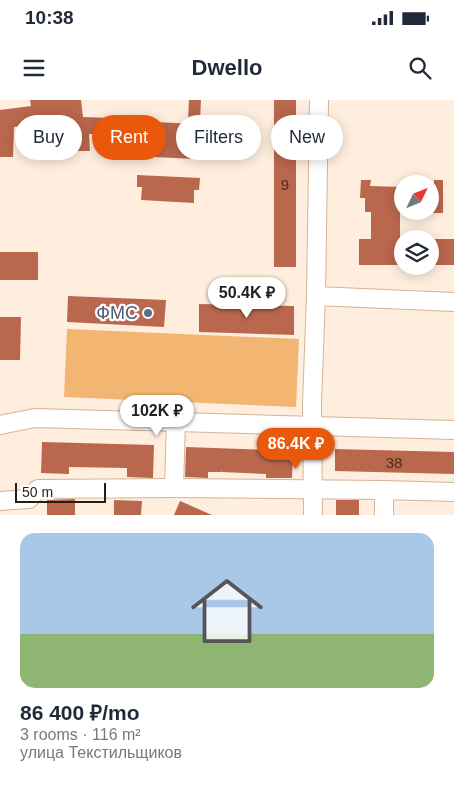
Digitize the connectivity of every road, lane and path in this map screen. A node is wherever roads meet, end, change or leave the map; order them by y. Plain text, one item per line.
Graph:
1 (319, 100) edge
2 (316, 296) junction
3 (454, 302) edge
4 (176, 421) junction
5 (0, 425) edge
6 (312, 425) junction
7 (454, 430) edge
8 (174, 488) junction
9 (384, 490) junction
10 (314, 491) junction
11 (454, 492) edge
12 (0, 502) edge
13 (313, 515) edge
14 (384, 515) edge

1 - 2 street
2 - 3 street
2 - 6 street
4 - 5 street
4 - 6 street
4 - 8 street
6 - 7 street
6 - 10 street
8 - 10 street
8 - 12 street
9 - 10 street
9 - 11 street
9 - 14 street
10 - 13 street

